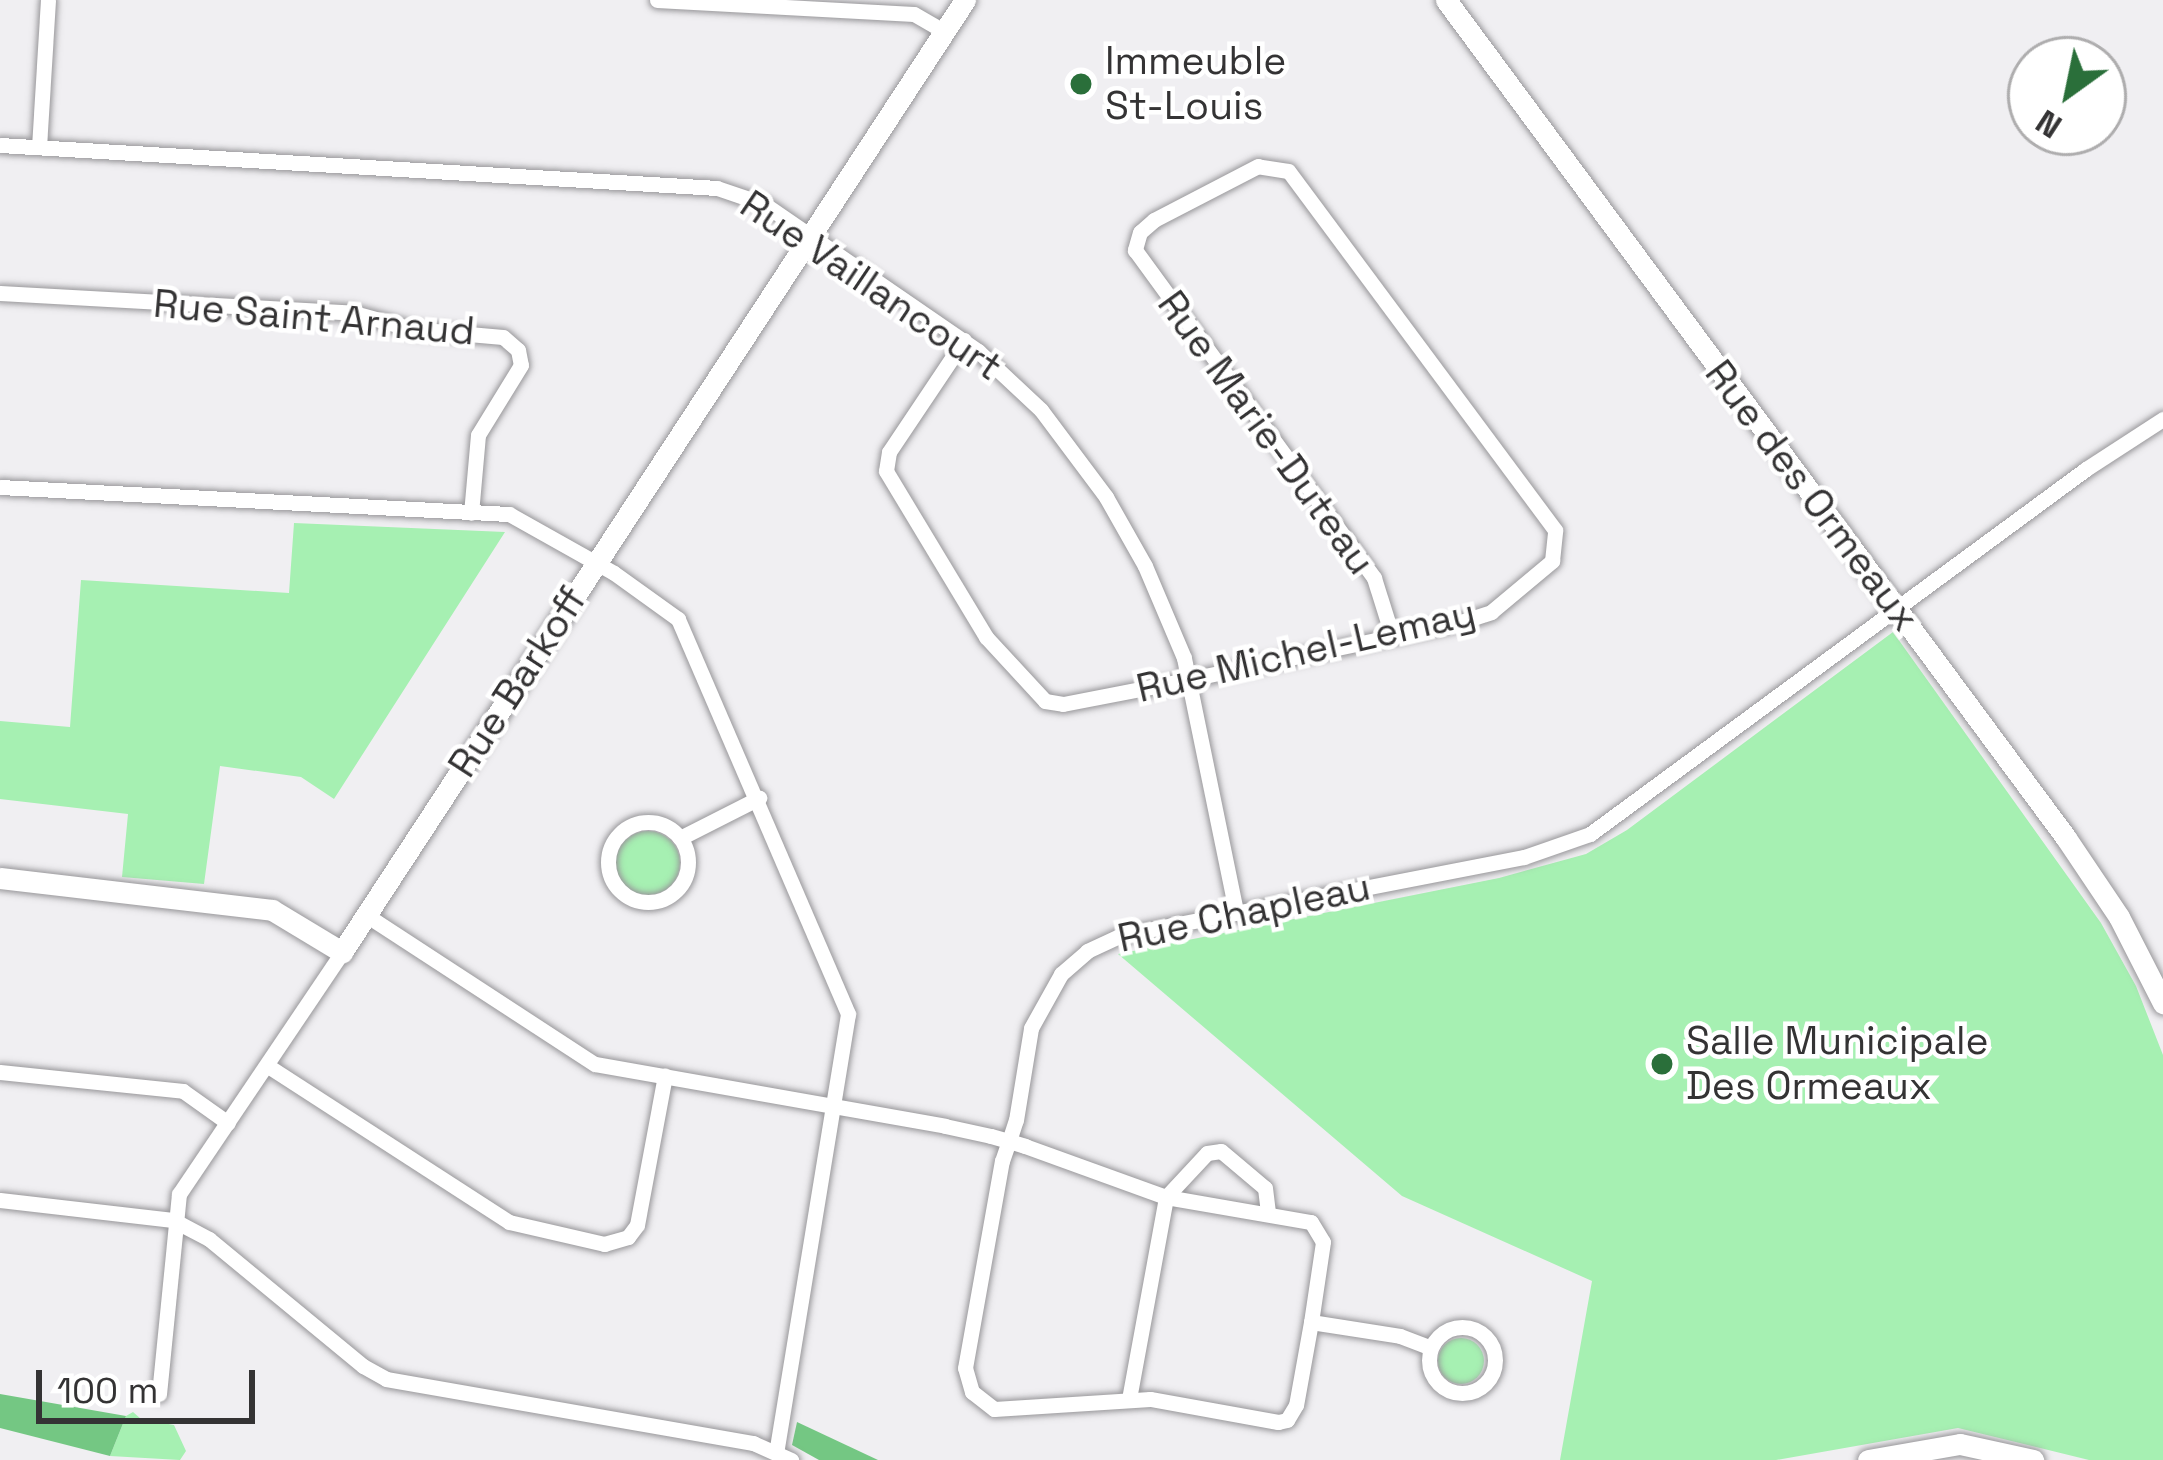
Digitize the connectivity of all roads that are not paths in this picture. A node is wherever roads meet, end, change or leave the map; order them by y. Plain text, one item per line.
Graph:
1 (49, 0) edge
2 (657, 0) edge
3 (965, 0) edge
4 (1446, 0) edge
5 (944, 31) junction
6 (0, 145) edge
7 (39, 147) junction
8 (1139, 236) joint
9 (813, 237) junction
10 (0, 293) edge
11 (964, 340) junction
12 (2163, 418) edge
13 (0, 487) edge
14 (471, 513) junction
15 (596, 562) junction
16 (1896, 609) junction
17 (1392, 634) junction
18 (1190, 678) junction
19 (759, 798) junction
20 (680, 838) junction
21 (0, 878) edge
22 (1235, 911) junction
23 (366, 915) junction
24 (342, 952) junction
25 (2163, 1003) edge
26 (268, 1066) junction
27 (0, 1072) edge
28 (665, 1076) junction
29 (835, 1106) junction
30 (228, 1123) junction
31 (1009, 1141) junction
32 (1166, 1197) junction
33 (0, 1200) edge
34 (1268, 1212) junction
35 (173, 1220) junction
36 (1311, 1322) junction
37 (1431, 1348) junction
38 (159, 1394) dead end
39 (1129, 1399) junction
40 (783, 1456) edge
41 (1868, 1460) edge
42 (2033, 1460) edge

1 - 7 street
2 - 5 street
3 - 5 street, Rue Barkoff
4 - 16 street, Rue des Ormeaux
5 - 9 street, Rue Barkoff
6 - 7 street, Rue Vaillancourt
7 - 9 street, Rue Vaillancourt
8 - 17 street, Rue Marie-Duteau
8 - 17 street, Rue Michel-Lemay
9 - 11 street, Rue Vaillancourt
9 - 15 street, Rue Barkoff
10 - 14 street, Rue Saint Arnaud
11 - 18 street, Rue Vaillancourt
11 - 18 street, Rue Michel-Lemay
12 - 16 street, Rue Chapleau
13 - 14 street
14 - 15 street
15 - 19 street
15 - 23 street, Rue Barkoff
16 - 22 street, Rue Chapleau
16 - 25 street, Rue des Ormeaux
17 - 18 street, Rue Michel-Lemay
18 - 22 street, Rue Vaillancourt
19 - 20 street
19 - 29 street
20 - 20 street
21 - 24 street
22 - 31 street, Rue Chapleau
23 - 24 street, Rue Barkoff
23 - 28 street, Rue Chapleau
24 - 26 street, Rue Barkoff
26 - 28 street
26 - 30 street, Rue Barkoff
27 - 30 street
28 - 29 street, Rue Chapleau
29 - 31 street, Rue Chapleau
29 - 40 street
30 - 35 street, Rue Barkoff
31 - 32 street, Rue Chapleau
31 - 39 street, Rue Chapleau
32 - 34 street, Rue Chapleau
32 - 34 street
32 - 39 street
33 - 35 street
34 - 36 street, Rue Chapleau
35 - 38 street, Rue Barkoff
35 - 40 street
36 - 37 street
36 - 39 street, Rue Chapleau
37 - 37 street
41 - 42 street

